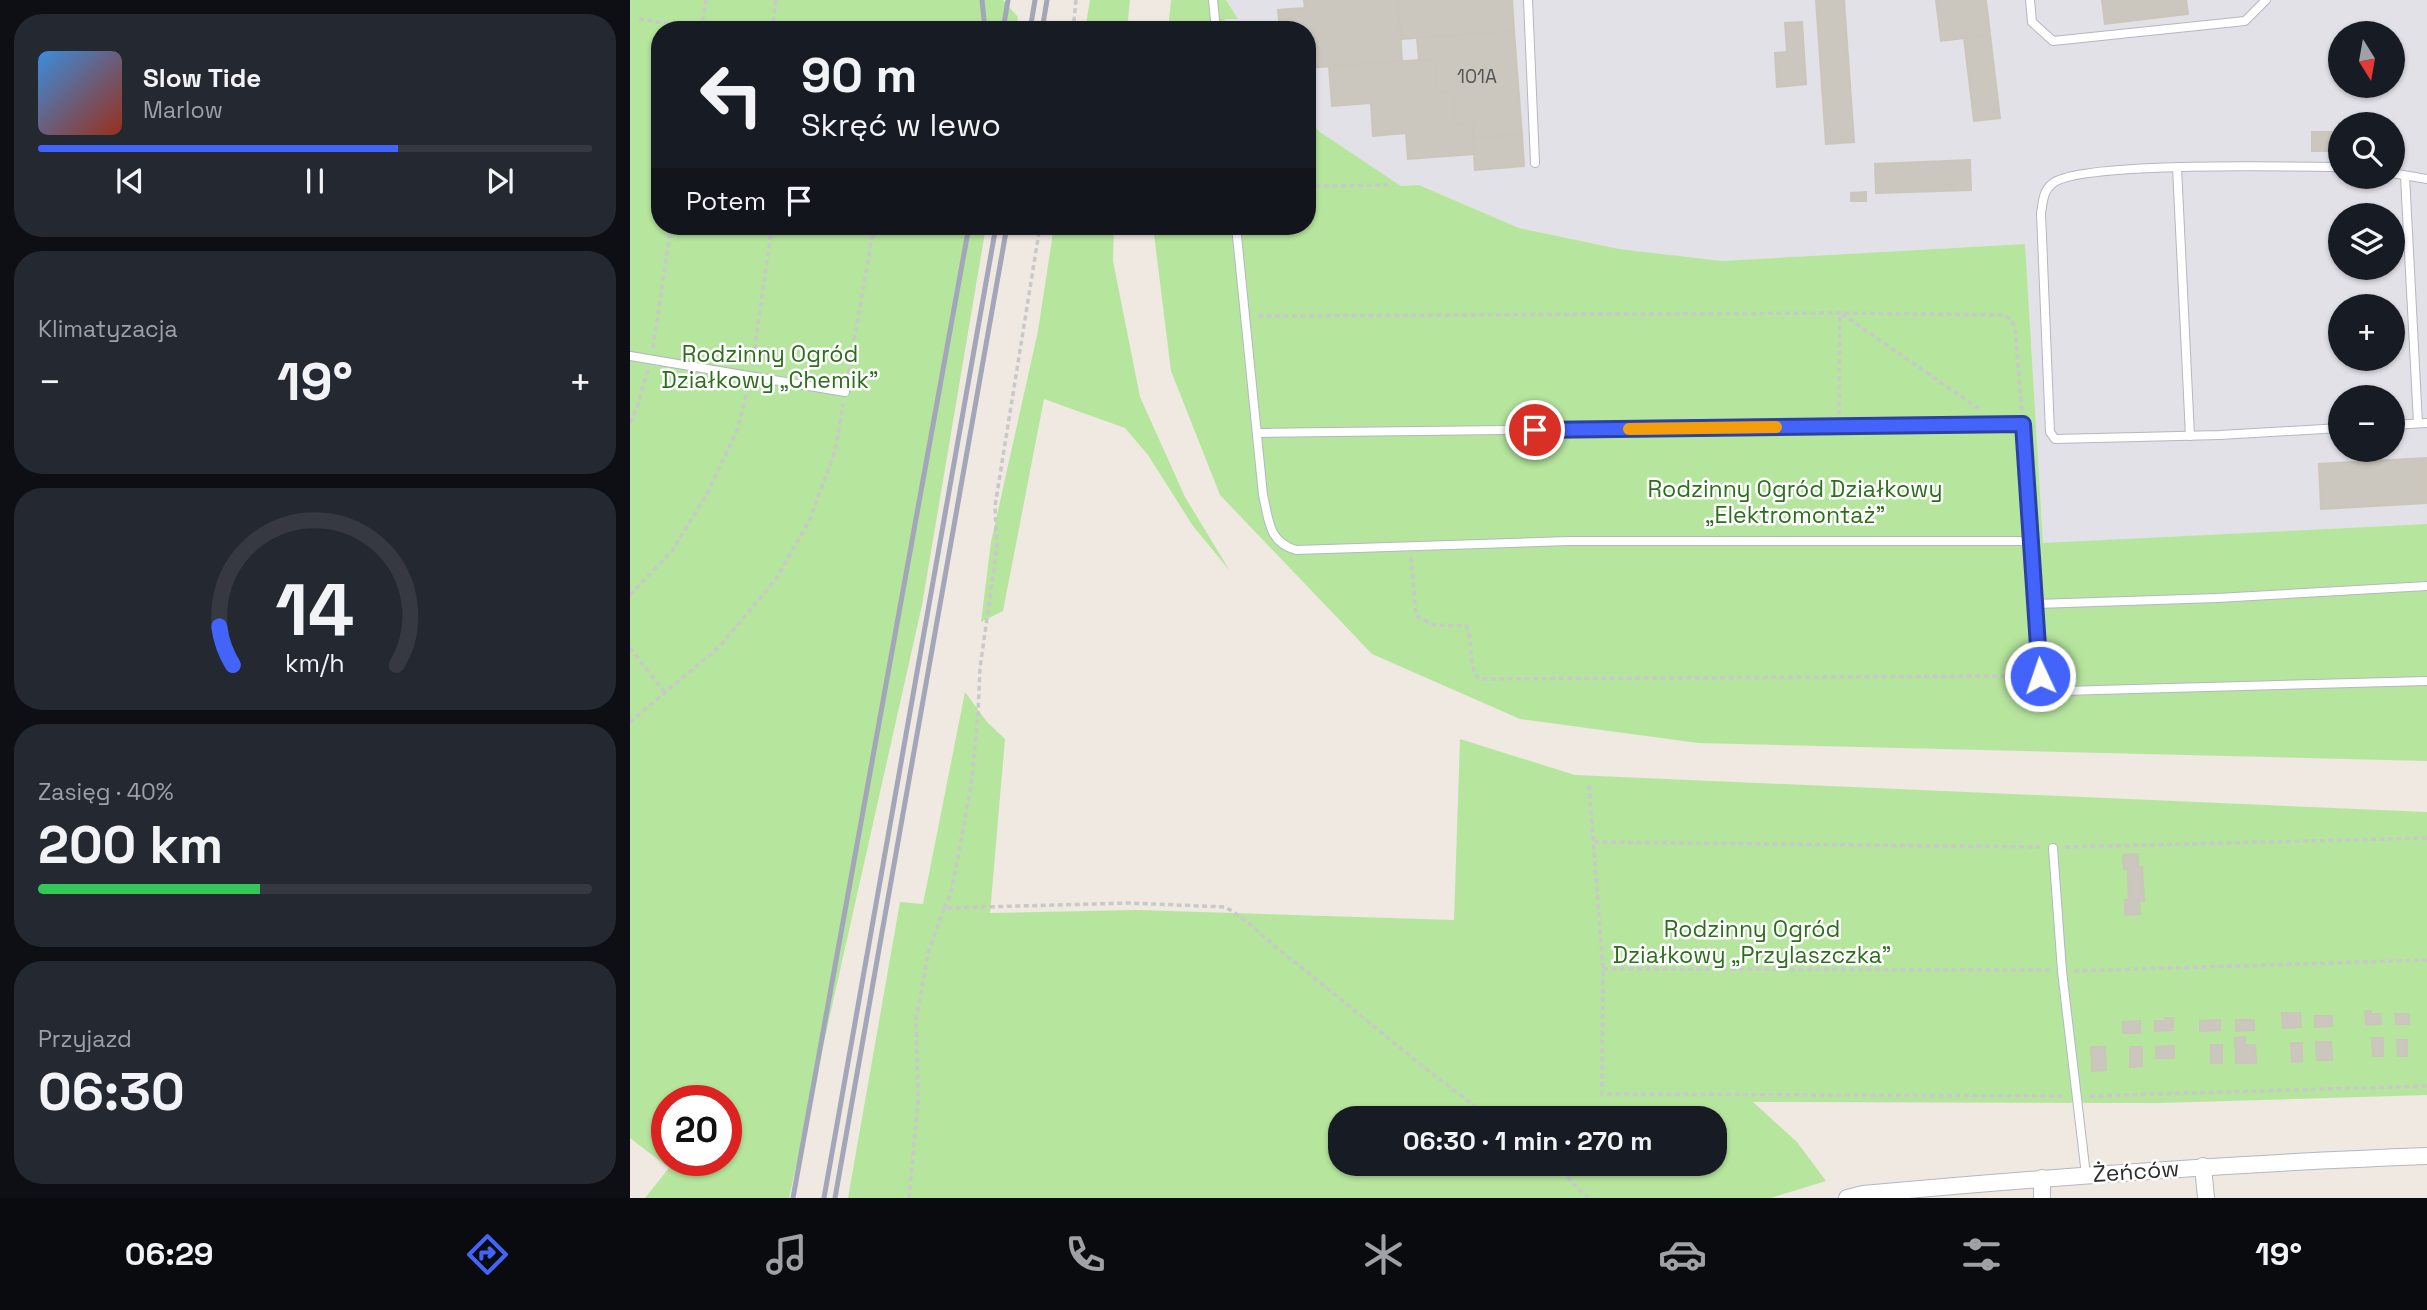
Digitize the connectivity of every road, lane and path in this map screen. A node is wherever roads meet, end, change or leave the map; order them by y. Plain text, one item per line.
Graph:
1 (706, 0) edge
2 (776, 0) edge
3 (1076, 0) edge
4 (1213, 0) edge
5 (1528, 0) edge
6 (2030, 0) edge
7 (2266, 0) edge
8 (639, 19) dead end
9 (651, 21) edge
10 (702, 21) edge
11 (773, 21) edge
12 (1074, 21) edge
13 (1215, 21) edge
14 (1535, 163) dead end
15 (2177, 167) junction
16 (2328, 167) edge
17 (2405, 176) joint
18 (2427, 179) edge
19 (1389, 185) dead end
20 (1316, 186) edge
21 (670, 235) edge
22 (771, 235) edge
23 (872, 235) edge
24 (1039, 235) edge
25 (1237, 235) edge
26 (1840, 313) junction
27 (1246, 317) junction
28 (630, 356) edge
29 (651, 359) junction
30 (750, 376) junction
31 (845, 392) junction
32 (630, 423) edge
33 (2423, 423) edge
34 (2001, 424) junction
35 (2023, 424) junction
36 (2405, 424) edge
37 (1839, 426) junction
38 (2328, 429) edge
39 (1259, 433) junction
40 (2190, 436) junction
41 (2032, 541) junction
42 (1410, 546) junction
43 (2427, 586) edge
44 (630, 595) edge
45 (2036, 604) junction
46 (630, 648) edge
47 (2040, 676) junction
48 (2427, 681) edge
49 (665, 694) junction
50 (630, 722) edge
51 (1589, 785) dead end
52 (2427, 838) edge
53 (1594, 842) junction
54 (2053, 848) junction
55 (944, 908) junction
56 (2427, 960) edge
57 (1603, 969) junction
58 (2062, 971) junction
59 (2427, 1086) edge
60 (2076, 1096) junction
61 (1475, 1106) edge
62 (2427, 1156) edge
63 (2203, 1166) junction
64 (2087, 1175) junction
65 (1568, 1176) edge
66 (2042, 1178) junction
67 (909, 1198) edge
68 (1589, 1198) edge
69 (1847, 1198) edge
70 (2042, 1198) edge
71 (2206, 1198) edge

1 - 10 path
2 - 11 path
3 - 12 path
4 - 13 lane
5 - 14 lane
6 - 7 lane
8 - 9 path
15 - 16 lane
15 - 40 lane
15 - 40 lane
17 - 18 lane
17 - 33 lane
19 - 20 path
21 - 29 path
22 - 30 path
23 - 31 path
24 - 55 path
25 - 27 lane
26 - 27 path
26 - 34 path
26 - 35 path
26 - 37 path
27 - 39 lane
28 - 29 lane
29 - 30 lane
29 - 32 path
30 - 31 lane
30 - 44 path
31 - 49 path
33 - 36 lane
34 - 35 lane
34 - 37 lane
35 - 41 lane
37 - 39 lane
38 - 40 lane
39 - 42 lane
41 - 42 lane
41 - 45 lane
42 - 47 path
43 - 45 lane
45 - 47 lane
46 - 49 path
47 - 48 lane
49 - 50 path
51 - 53 path
52 - 54 path
53 - 54 path
53 - 57 path
54 - 58 lane
55 - 61 path
55 - 67 path
56 - 58 path
57 - 58 path
57 - 60 path
58 - 60 lane
59 - 60 path
60 - 64 lane
62 - 63 street, Żeńców
63 - 64 street, Żeńców
63 - 71 street
64 - 66 street, Żeńców
65 - 68 path
66 - 69 street, Żeńców
66 - 70 street

